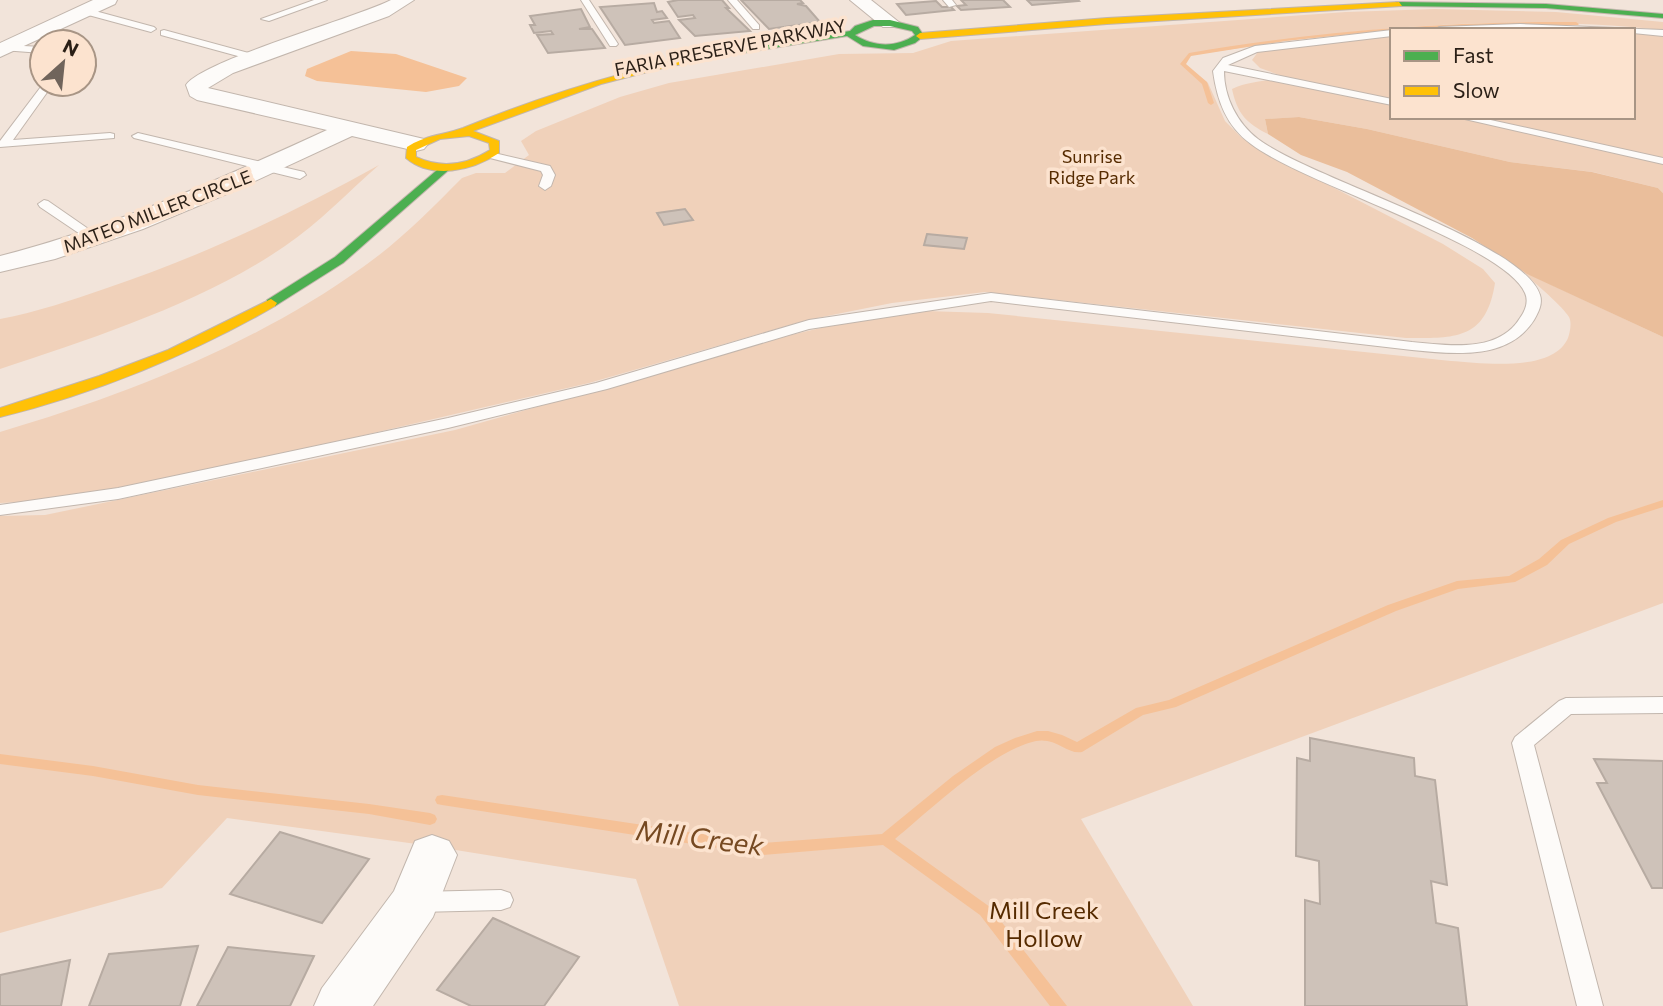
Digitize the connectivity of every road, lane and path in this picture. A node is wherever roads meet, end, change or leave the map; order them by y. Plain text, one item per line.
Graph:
1 (108, 0) edge
2 (323, 0) edge
3 (405, 0) edge
4 (585, 0) edge
5 (732, 0) edge
6 (859, 0) edge
7 (1300, 0) edge
8 (1573, 0) edge
9 (1663, 8) edge
10 (83, 11) junction
11 (1663, 16) edge
12 (266, 19) dead end
13 (756, 27) dead end
14 (906, 28) junction
15 (1493, 28) edge
16 (1558, 28) edge
17 (151, 29) dead end
18 (852, 30) junction
19 (1635, 30) edge
20 (164, 33) dead end
21 (1390, 33) edge
22 (1663, 33) edge
23 (613, 44) dead end
24 (2, 49) edge
25 (28, 50) edge
26 (256, 58) junction
27 (1221, 67) junction
28 (37, 98) edge
29 (1390, 102) edge
30 (1470, 119) edge
31 (348, 129) junction
32 (458, 133) junction
33 (110, 136) dead end
34 (138, 136) dead end
35 (2, 144) edge
36 (492, 148) junction
37 (416, 153) junction
38 (1663, 161) edge
39 (268, 167) junction
40 (447, 167) junction
41 (300, 175) dead end
42 (401, 176) dead end
43 (545, 186) dead end
44 (44, 204) dead end
45 (94, 237) junction
46 (0, 264) edge
47 (0, 413) edge
48 (0, 510) edge
49 (1663, 705) edge
50 (423, 878) joint
51 (501, 900) dead end
52 (341, 1006) edge
53 (1590, 1006) edge

1 - 10 street
2 - 12 lane
3 - 26 street
4 - 23 lane
5 - 13 lane
6 - 14 street
7 - 14 street
8 - 9 street
10 - 17 lane
10 - 24 street
11 - 14 street
14 - 18 street
14 - 18 street
15 - 16 lane
18 - 32 street, FARIA PRESERVE PARKWAY
18 - 36 street, FARIA PRESERVE PARKWAY
19 - 22 lane
20 - 26 lane
21 - 27 lane
24 - 25 lane
26 - 31 street
27 - 29 lane
27 - 48 lane
28 - 35 lane
30 - 38 lane
31 - 37 street
31 - 39 street, MATEO MILLER CIRCLE
32 - 36 street
32 - 37 street
33 - 35 lane
34 - 39 lane
36 - 40 street, FARIA PRESERVE PARKWAY
36 - 43 lane
37 - 40 street
37 - 42 street
39 - 41 lane
39 - 45 street, MATEO MILLER CIRCLE
40 - 47 street
44 - 45 lane
45 - 46 street, MATEO MILLER CIRCLE
49 - 53 lane
50 - 51 lane
50 - 52 street

